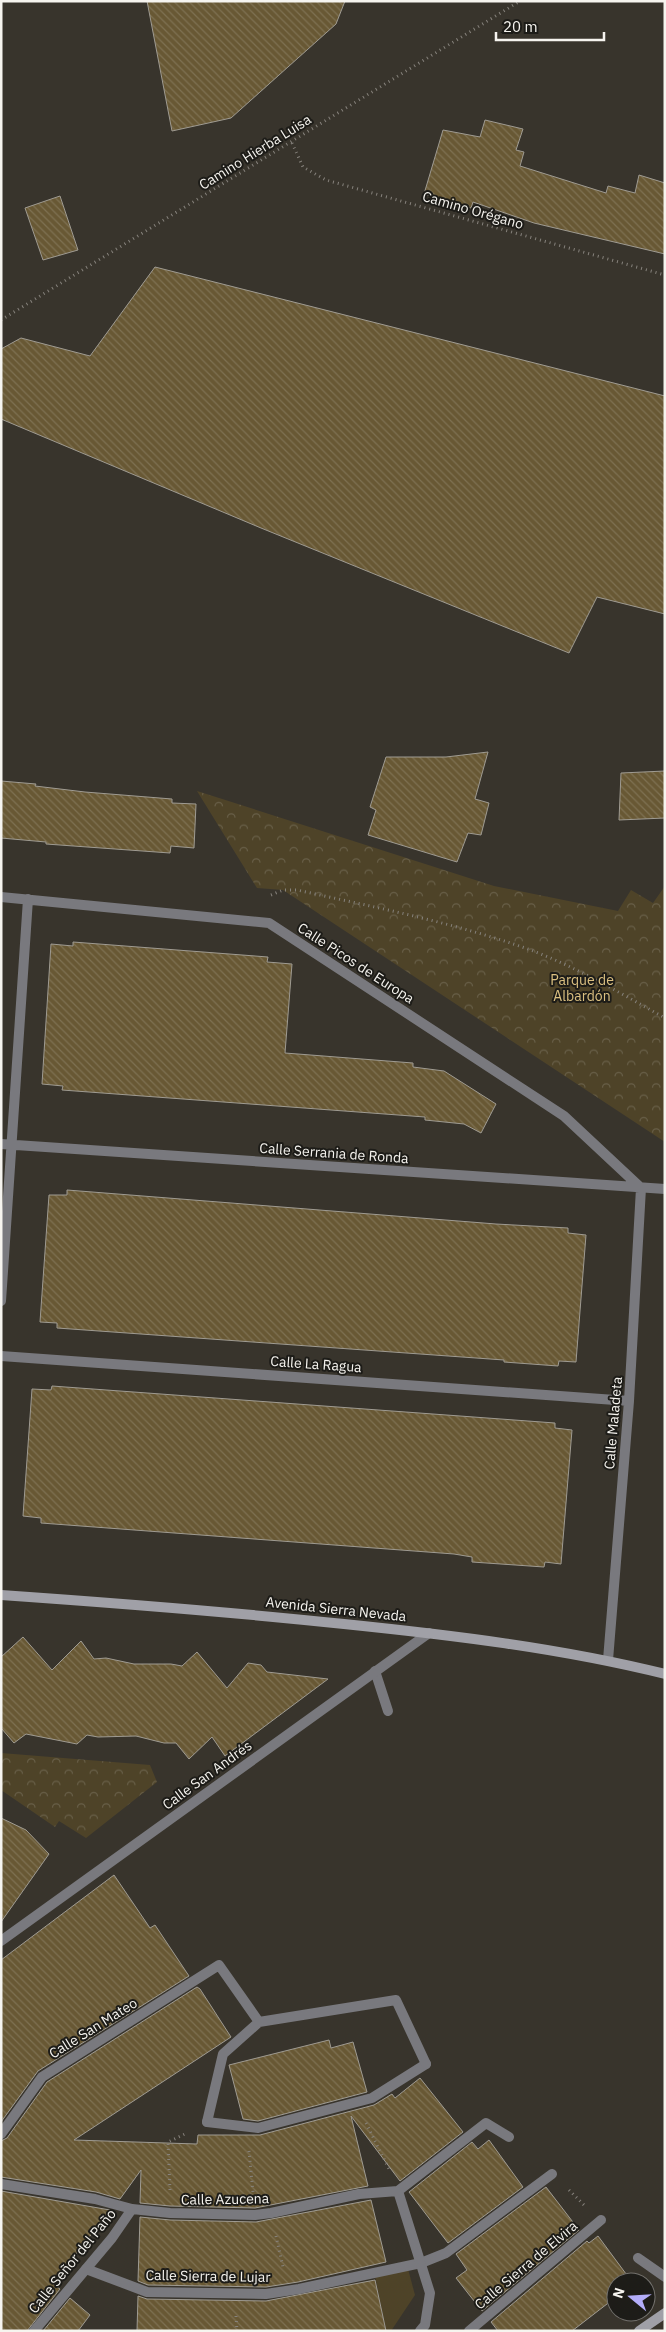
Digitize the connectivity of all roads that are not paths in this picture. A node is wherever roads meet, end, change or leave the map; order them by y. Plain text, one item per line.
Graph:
1 (1, 897) edge
2 (28, 899) junction
3 (7, 1144) edge
4 (641, 1188) junction
5 (665, 1189) edge
6 (1, 1301) edge
7 (1, 1356) edge
8 (629, 1401) junction
9 (1, 1595) edge
10 (429, 1633) junction
11 (608, 1660) junction
12 (375, 1671) junction
13 (665, 1674) edge
14 (388, 1711) dead end
15 (2, 1940) edge
16 (259, 2022) junction
17 (1, 2134) edge
18 (510, 2137) dead end
19 (552, 2174) road end
20 (1, 2184) edge
21 (398, 2191) junction
22 (132, 2208) junction
23 (601, 2220) road end
24 (638, 2258) dead end
25 (420, 2263) junction
26 (86, 2269) junction
27 (665, 2277) edge
28 (665, 2313) edge
29 (34, 2331) edge
30 (420, 2331) edge
31 (468, 2331) edge
32 (639, 2331) edge

1 - 2 street, Calle Picos de Europa
2 - 3 street
2 - 4 street, Calle Picos de Europa
3 - 4 street, Calle Serrania de Ronda
3 - 6 street
4 - 5 street, Calle Serrania de Ronda
4 - 8 street, Calle Maladeta
7 - 8 street, Calle La Ragua
8 - 11 street, Calle Maladeta
9 - 10 main road, Avenida Sierra Nevada
10 - 11 main road, Avenida Sierra Nevada
10 - 12 street, Calle San Andrés
11 - 13 main road, Avenida Sierra Nevada
12 - 14 street
12 - 15 street, Calle San Andrés
16 - 16 street
16 - 17 street, Calle San Mateo
18 - 21 street
19 - 25 street, Calle Sierra de Lujar
20 - 22 street, Calle Azucena
21 - 22 street, Calle Azucena
21 - 25 street
22 - 26 street, Calle Señor del Paño
23 - 31 street, Calle Sierra de Elvira
24 - 27 street
25 - 26 street, Calle Sierra de Lujar
25 - 30 street
26 - 29 street, Calle Señor del Paño
28 - 32 main road

